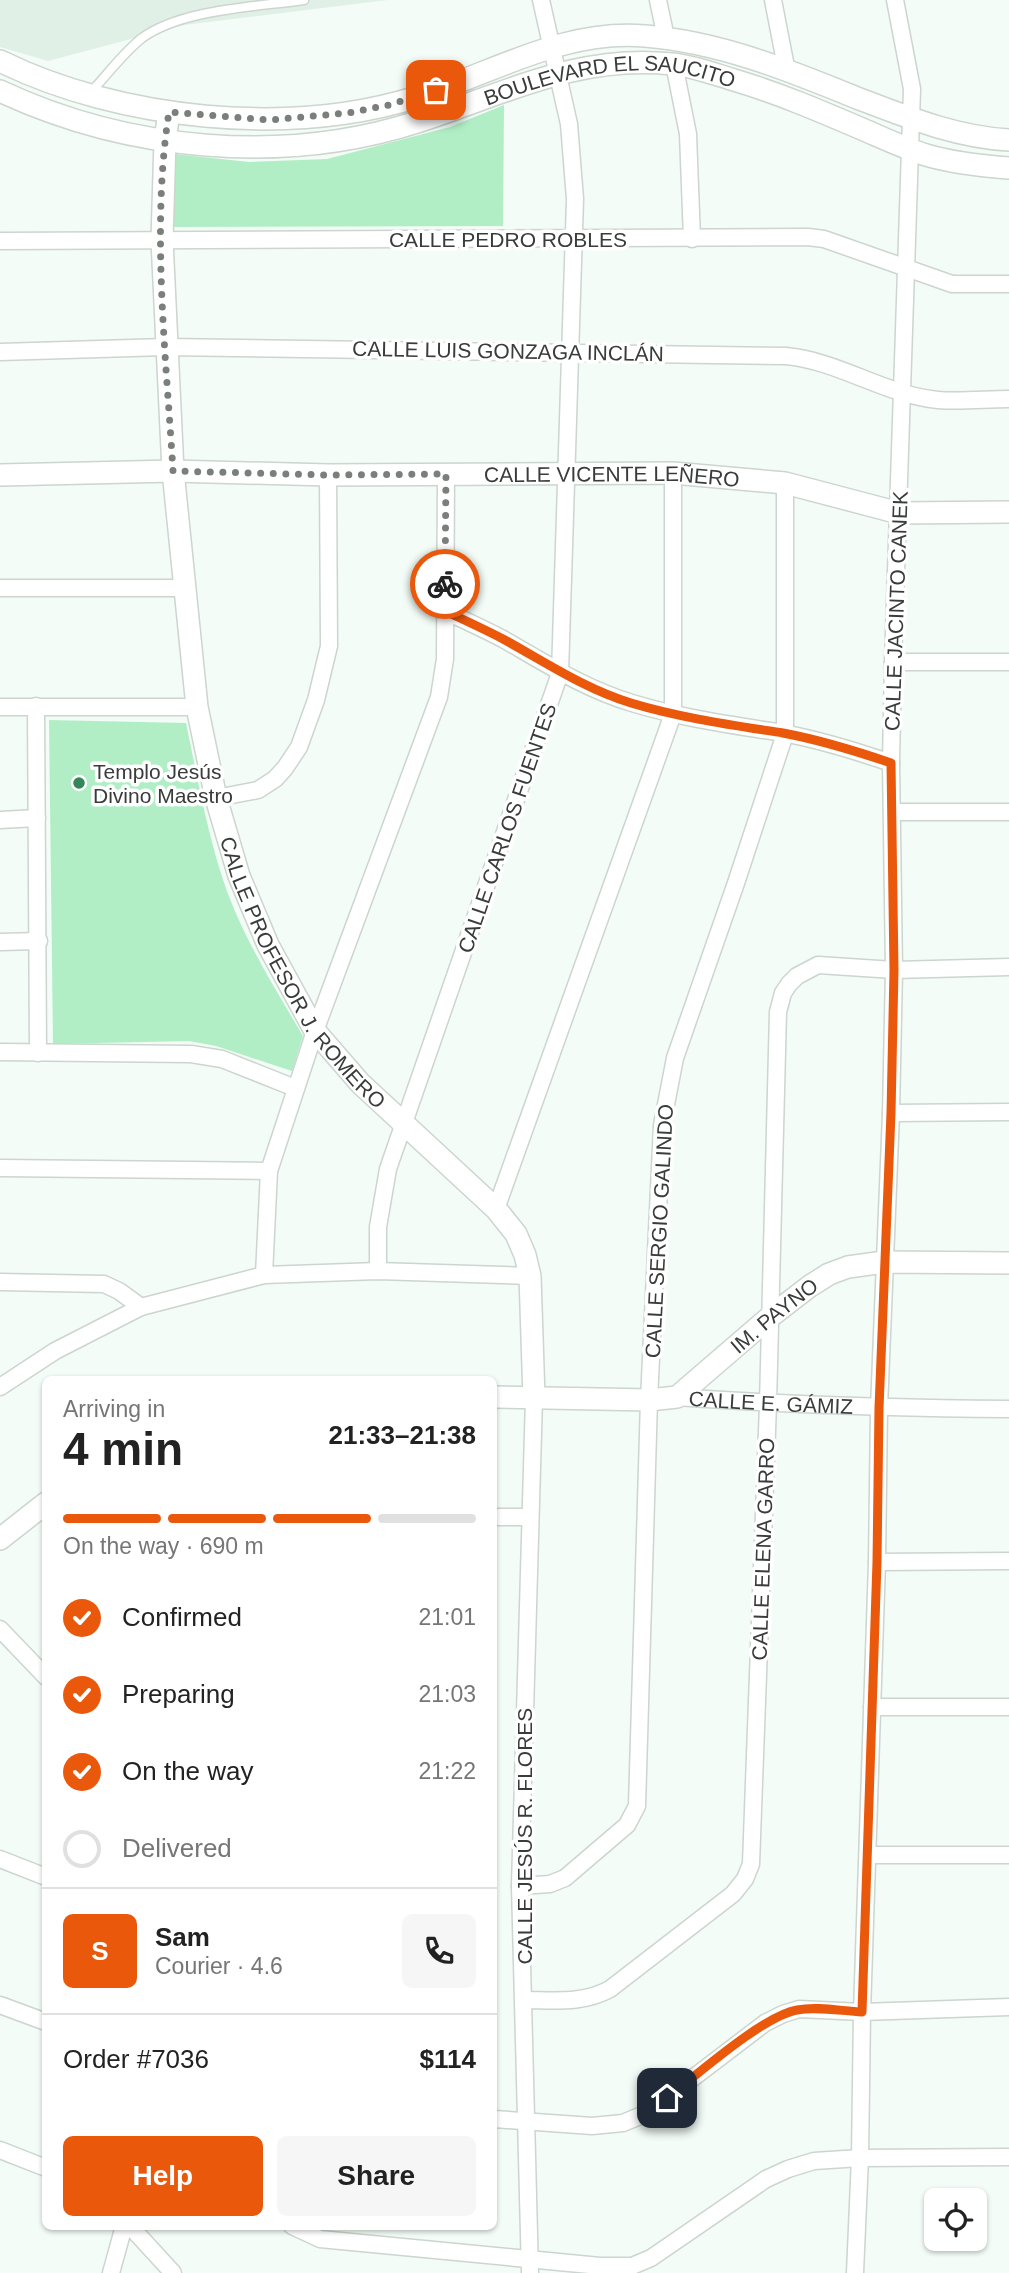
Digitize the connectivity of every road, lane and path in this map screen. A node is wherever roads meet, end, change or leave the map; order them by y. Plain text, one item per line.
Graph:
1 (304, 0) edge
2 (541, 0) edge
3 (658, 0) edge
4 (773, 0) edge
5 (895, 0) edge
6 (666, 38) junction
7 (552, 46) junction
8 (0, 61) edge
9 (674, 64) junction
10 (787, 72) junction
11 (559, 73) junction
12 (0, 91) edge
13 (89, 95) junction
14 (169, 112) junction
15 (911, 119) junction
16 (1009, 140) edge
17 (165, 141) junction
18 (909, 149) junction
19 (1009, 168) edge
20 (576, 239) junction
21 (692, 239) junction
22 (162, 240) junction
23 (0, 242) edge
24 (906, 268) junction
25 (1009, 284) edge
26 (166, 346) junction
27 (0, 352) edge
28 (572, 352) junction
29 (901, 391) junction
30 (1009, 398) edge
31 (173, 471) junction
32 (568, 472) junction
33 (673, 473) junction
34 (446, 474) junction
35 (0, 475) edge
36 (328, 475) junction
37 (785, 483) junction
38 (1009, 512) edge
39 (900, 513) junction
40 (0, 588) edge
41 (185, 588) junction
42 (445, 611) junction
43 (893, 662) junction
44 (1009, 662) edge
45 (560, 673) junction
46 (36, 706) junction
47 (197, 707) junction
48 (0, 708) edge
49 (673, 713) junction
50 (785, 734) junction
51 (891, 763) junction
52 (216, 798) junction
53 (892, 812) junction
54 (1009, 812) edge
55 (37, 818) junction
56 (0, 820) edge
57 (0, 942) edge
58 (39, 942) junction
59 (1009, 967) edge
60 (894, 970) junction
61 (315, 1031) junction
62 (0, 1052) edge
63 (38, 1053) junction
64 (295, 1088) junction
65 (1009, 1112) edge
66 (891, 1113) junction
67 (404, 1126) junction
68 (0, 1168) edge
69 (269, 1171) junction
70 (496, 1209) junction
71 (884, 1262) junction
72 (1009, 1263) edge
73 (378, 1270) junction
74 (264, 1275) junction
75 (530, 1276) junction
76 (0, 1282) edge
77 (141, 1307) junction
78 (771, 1316) junction
79 (0, 1387) edge
80 (497, 1397) edge
81 (677, 1397) junction
82 (534, 1398) junction
83 (649, 1400) junction
84 (768, 1404) junction
85 (879, 1408) junction
86 (1009, 1409) edge
87 (42, 1508) edge
88 (497, 1517) edge
89 (530, 1517) junction
90 (0, 1539) edge
91 (1009, 1561) edge
92 (877, 1562) junction
93 (0, 1629) edge
94 (42, 1672) edge
95 (872, 1707) junction
96 (1009, 1707) edge
97 (868, 1855) junction
98 (1009, 1855) edge
99 (0, 1858) edge
100 (42, 1875) edge
101 (520, 1886) junction
102 (524, 2000) junction
103 (0, 2005) edge
104 (1009, 2007) edge
105 (862, 2012) junction
106 (42, 2021) edge
107 (497, 2119) edge
108 (527, 2122) junction
109 (0, 2150) edge
110 (1009, 2157) edge
111 (860, 2158) junction
112 (42, 2166) edge
113 (123, 2230) edge
114 (134, 2230) edge
115 (301, 2230) edge
116 (530, 2266) edge
117 (111, 2273) edge
118 (173, 2273) edge
119 (855, 2273) edge

1 - 13 lane
2 - 7 street, CALLE CARLOS FUENTES
3 - 6 street
4 - 10 street
5 - 15 street, CALLE JACINTO CANEK
6 - 7 street, BOULEVARD EL SAUCITO
6 - 10 street, BOULEVARD EL SAUCITO
7 - 11 street, CALLE CARLOS FUENTES
7 - 14 street, BOULEVARD EL SAUCITO
8 - 13 street, BOULEVARD EL SAUCITO
9 - 11 street, BOULEVARD EL SAUCITO
9 - 18 street, BOULEVARD EL SAUCITO
9 - 21 street
10 - 15 street, BOULEVARD EL SAUCITO
11 - 17 street, BOULEVARD EL SAUCITO
11 - 20 street, CALLE CARLOS FUENTES
12 - 17 street, BOULEVARD EL SAUCITO
13 - 14 street, BOULEVARD EL SAUCITO
14 - 17 street, CALLE PROFESOR J. ROMERO
15 - 16 street, BOULEVARD EL SAUCITO
15 - 18 street, CALLE JACINTO CANEK
17 - 22 street, CALLE PROFESOR J. ROMERO
18 - 19 street, BOULEVARD EL SAUCITO
18 - 24 street, CALLE JACINTO CANEK
20 - 21 street, CALLE PEDRO ROBLES
20 - 22 street, CALLE PEDRO ROBLES
20 - 28 street, CALLE CARLOS FUENTES
21 - 24 street, CALLE PEDRO ROBLES
22 - 23 street, CALLE PEDRO ROBLES
22 - 26 street, CALLE PROFESOR J. ROMERO
24 - 25 street, CALLE PEDRO ROBLES
24 - 29 street, CALLE JACINTO CANEK
26 - 27 street, CALLE LUIS GONZAGA INCLÁN
26 - 28 street, CALLE LUIS GONZAGA INCLÁN
26 - 31 street, CALLE PROFESOR J. ROMERO
28 - 29 street, CALLE LUIS GONZAGA INCLÁN
28 - 32 street, CALLE CARLOS FUENTES
29 - 30 street, CALLE LUIS GONZAGA INCLÁN
29 - 39 street, CALLE JACINTO CANEK
31 - 35 street, CALLE VICENTE LEÑERO
31 - 36 street, CALLE VICENTE LEÑERO
31 - 41 street, CALLE PROFESOR J. ROMERO
32 - 33 street, CALLE VICENTE LEÑERO
32 - 34 street, CALLE VICENTE LEÑERO
32 - 45 street, CALLE CARLOS FUENTES
33 - 37 street, CALLE VICENTE LEÑERO
33 - 49 street
34 - 36 street, CALLE VICENTE LEÑERO
34 - 42 street
36 - 52 street
37 - 39 street, CALLE VICENTE LEÑERO
37 - 50 street, CALLE SERGIO GALINDO
38 - 39 street, CALLE VICENTE LEÑERO
39 - 43 street, CALLE JACINTO CANEK
40 - 41 street
41 - 47 street, CALLE PROFESOR J. ROMERO
42 - 45 street
42 - 61 street
43 - 44 street
43 - 51 street, CALLE JACINTO CANEK
45 - 49 street
45 - 67 street, CALLE CARLOS FUENTES
46 - 47 street
46 - 48 street
46 - 55 street
47 - 52 street, CALLE PROFESOR J. ROMERO
49 - 50 street
49 - 70 street
50 - 51 street
50 - 83 street, CALLE SERGIO GALINDO
51 - 53 street, CALLE JACINTO CANEK
52 - 61 street, CALLE PROFESOR J. ROMERO
53 - 54 street
53 - 60 street, CALLE JACINTO CANEK
55 - 56 street
55 - 58 street
57 - 58 street
58 - 63 street
59 - 60 street, CALLE ELENA GARRO
60 - 66 street, CALLE JACINTO CANEK
60 - 78 street, CALLE ELENA GARRO
61 - 64 street
61 - 67 street, CALLE PROFESOR J. ROMERO
62 - 63 street
63 - 64 street
64 - 69 street
65 - 66 street
66 - 71 street, CALLE JACINTO CANEK
67 - 70 street, CALLE PROFESOR J. ROMERO
67 - 73 street, CALLE CARLOS FUENTES
68 - 69 street
69 - 74 street
70 - 75 street, CALLE PROFESOR J. ROMERO
71 - 72 street, IM. PAYNO
71 - 78 street, IM. PAYNO
71 - 85 street, CALLE JACINTO CANEK
73 - 74 street
73 - 75 street
74 - 77 street
75 - 82 street, CALLE PROFESOR J. ROMERO
76 - 77 street
77 - 79 street
78 - 81 street, IM. PAYNO
78 - 84 street, CALLE ELENA GARRO
80 - 82 street, CALLE E. GÁMIZ
81 - 83 street, CALLE E. GÁMIZ
81 - 84 street, CALLE E. GÁMIZ
82 - 83 street, CALLE E. GÁMIZ
82 - 89 street, CALLE JESÚS R. FLORES
83 - 101 street, CALLE SERGIO GALINDO
84 - 85 street, CALLE E. GÁMIZ
84 - 102 street, CALLE ELENA GARRO
85 - 86 street, CALLE E. GÁMIZ
85 - 92 street, CALLE JACINTO CANEK
87 - 90 street
88 - 89 street
89 - 101 street, CALLE JESÚS R. FLORES
91 - 92 street
92 - 95 street, CALLE JACINTO CANEK
93 - 94 street
95 - 96 street
95 - 97 street, CALLE JACINTO CANEK
97 - 98 street
97 - 105 street, CALLE JACINTO CANEK
99 - 100 street
101 - 102 street, CALLE JESÚS R. FLORES
102 - 108 street, CALLE JESÚS R. FLORES
103 - 106 street
104 - 105 street
105 - 108 street
105 - 111 street, CALLE JACINTO CANEK
107 - 108 street
108 - 116 street, CALLE JESÚS R. FLORES
109 - 112 street
110 - 111 street
111 - 116 street
111 - 119 street, CALLE JACINTO CANEK
113 - 117 street
114 - 118 street
115 - 116 street

